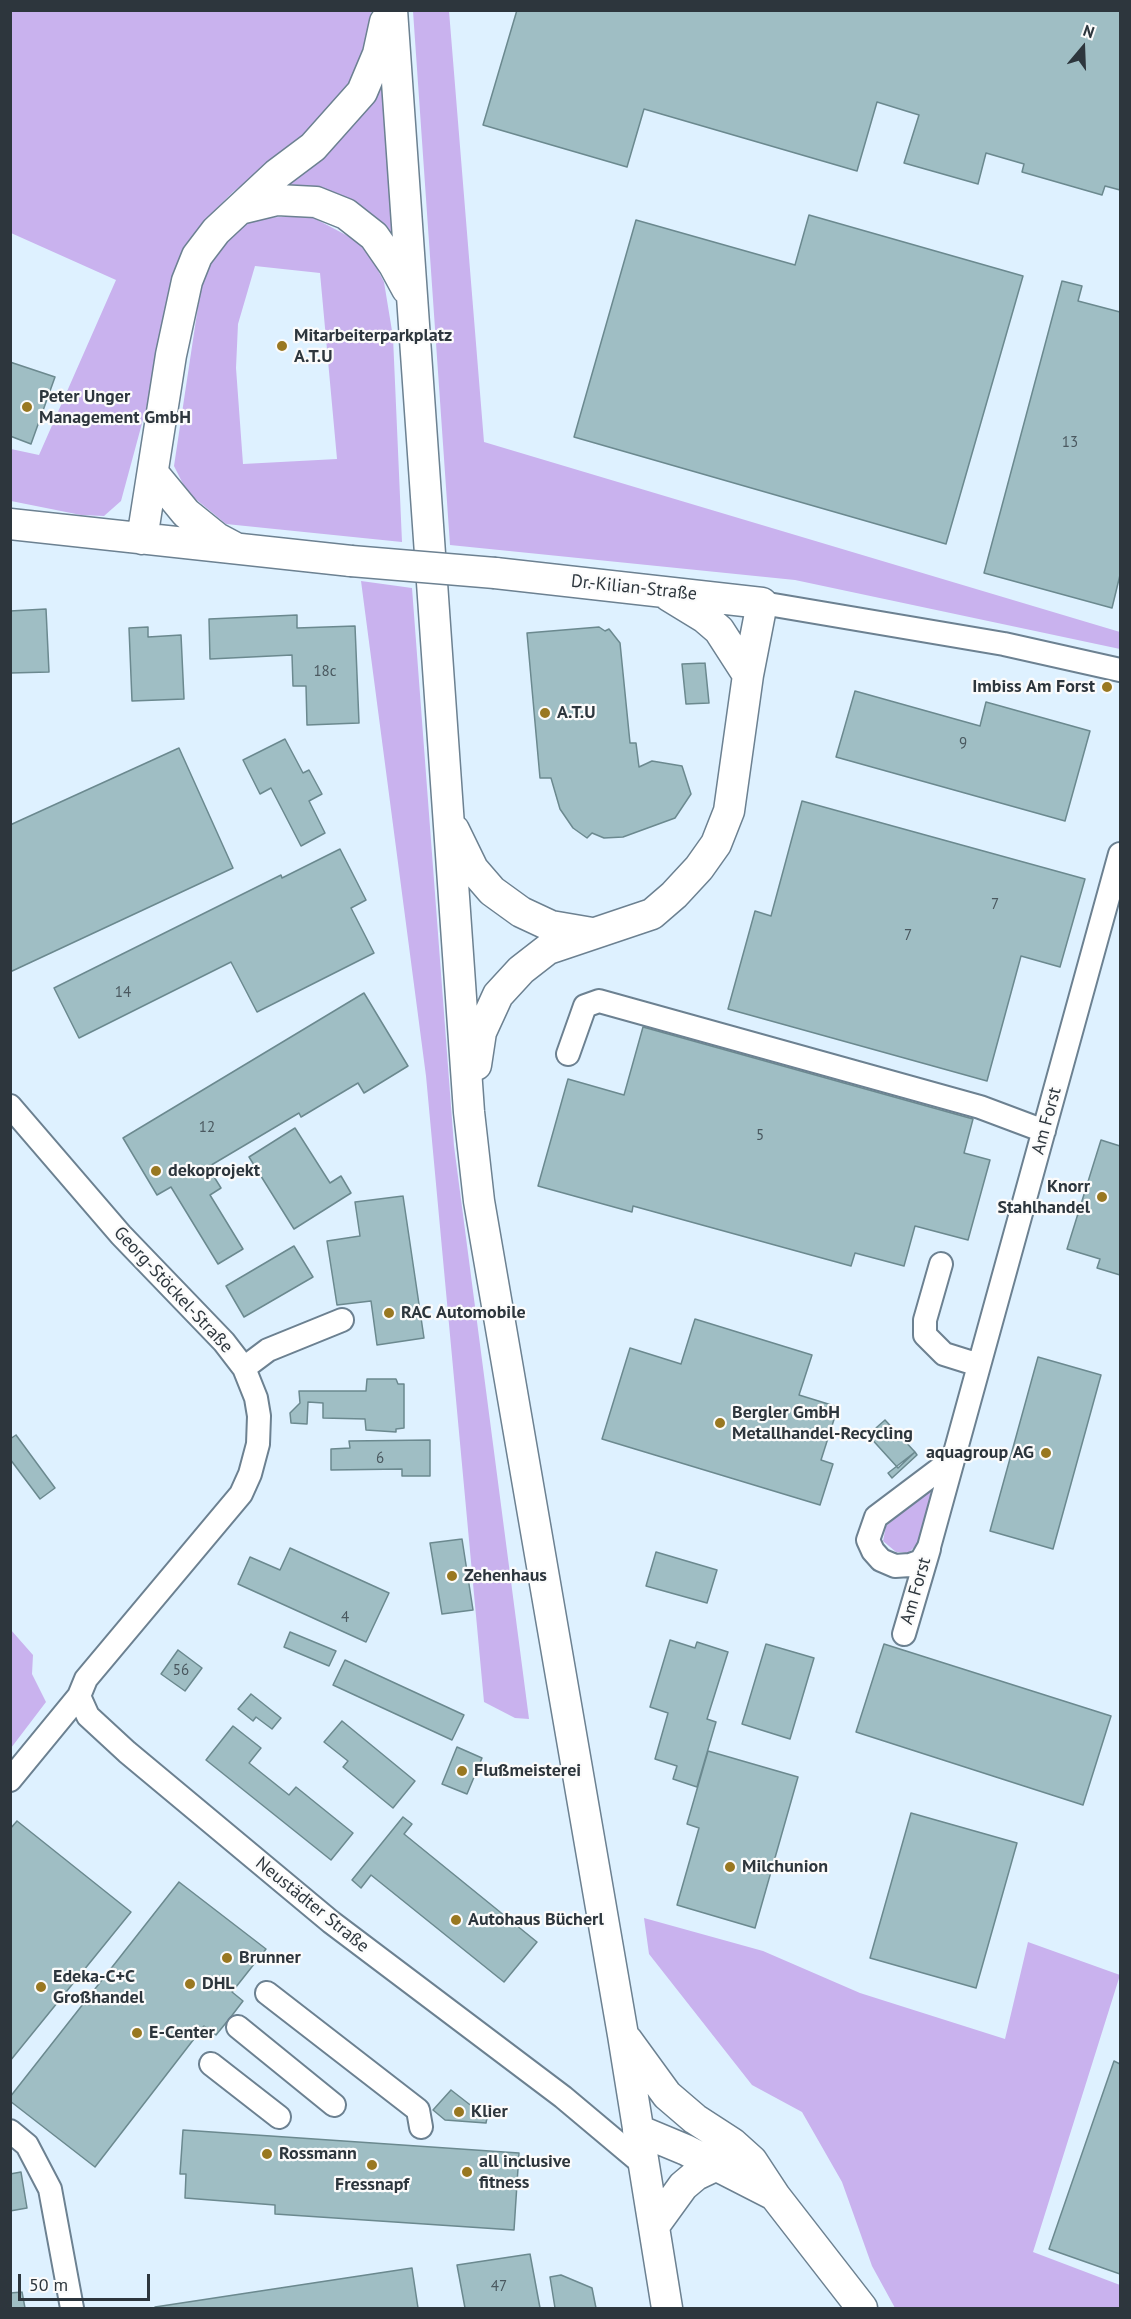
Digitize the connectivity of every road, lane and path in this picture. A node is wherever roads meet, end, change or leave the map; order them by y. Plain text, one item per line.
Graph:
1 (390, 10) edge
2 (240, 209) junction
3 (410, 296) junction
4 (153, 473) junction
5 (10, 524) edge
6 (142, 540) junction
7 (239, 549) junction
8 (656, 589) junction
9 (762, 603) junction
10 (1120, 670) edge
11 (748, 675) junction
12 (448, 817) junction
13 (1120, 854) edge
14 (598, 934) junction
15 (568, 1054) dead end
16 (10, 1106) edge
17 (469, 1112) junction
18 (1044, 1131) junction
19 (941, 1264) dead end
20 (342, 1320) dead end
21 (979, 1365) junction
22 (244, 1368) junction
23 (953, 1458) junction
24 (929, 1547) junction
25 (904, 1635) dead end
26 (79, 1696) junction
27 (10, 1779) edge
28 (267, 1993) dead end
29 (238, 2027) dead end
30 (623, 2035) junction
31 (211, 2064) dead end
32 (563, 2097) junction
33 (334, 2105) dead end
34 (279, 2117) dead end
35 (421, 2127) dead end
36 (639, 2130) junction
37 (10, 2132) edge
38 (644, 2165) junction
39 (717, 2165) junction
40 (775, 2196) junction
41 (654, 2226) junction
42 (72, 2308) edge
43 (667, 2308) edge
44 (862, 2308) edge

1 - 2 main road
1 - 3 main road
2 - 3 main road
2 - 4 main road
3 - 12 main road
4 - 6 main road
4 - 7 main road
5 - 6 main road, Dr.-Kilian-Straße
6 - 7 main road, Dr.-Kilian-Straße
7 - 8 main road, Dr.-Kilian-Straße, bridge
8 - 9 main road, Dr.-Kilian-Straße
8 - 11 main road
9 - 10 street, Dr.-Kilian-Straße
9 - 11 main road
11 - 14 main road
12 - 14 main road
12 - 17 main road
13 - 18 street, Am Forst
14 - 17 main road
15 - 18 street
16 - 22 street, Georg-Stöckel-Straße
17 - 30 main road
18 - 21 street, Am Forst
19 - 21 street
20 - 22 street
21 - 23 street, Am Forst
22 - 26 street, Georg-Stöckel-Straße
23 - 24 street, Am Forst
23 - 24 street, Am Forst
24 - 25 street, Am Forst
26 - 27 street, Georg-Stöckel-Straße
26 - 32 street, Neustädter Straße
28 - 35 street
29 - 33 street
30 - 36 main road
30 - 40 main road
31 - 34 street
32 - 36 street, Neustädter Straße
32 - 38 street, Neustädter Straße
36 - 38 main road
36 - 39 main road
37 - 42 street
38 - 41 main road
39 - 40 main road
39 - 41 main road
40 - 44 main road
41 - 43 main road

